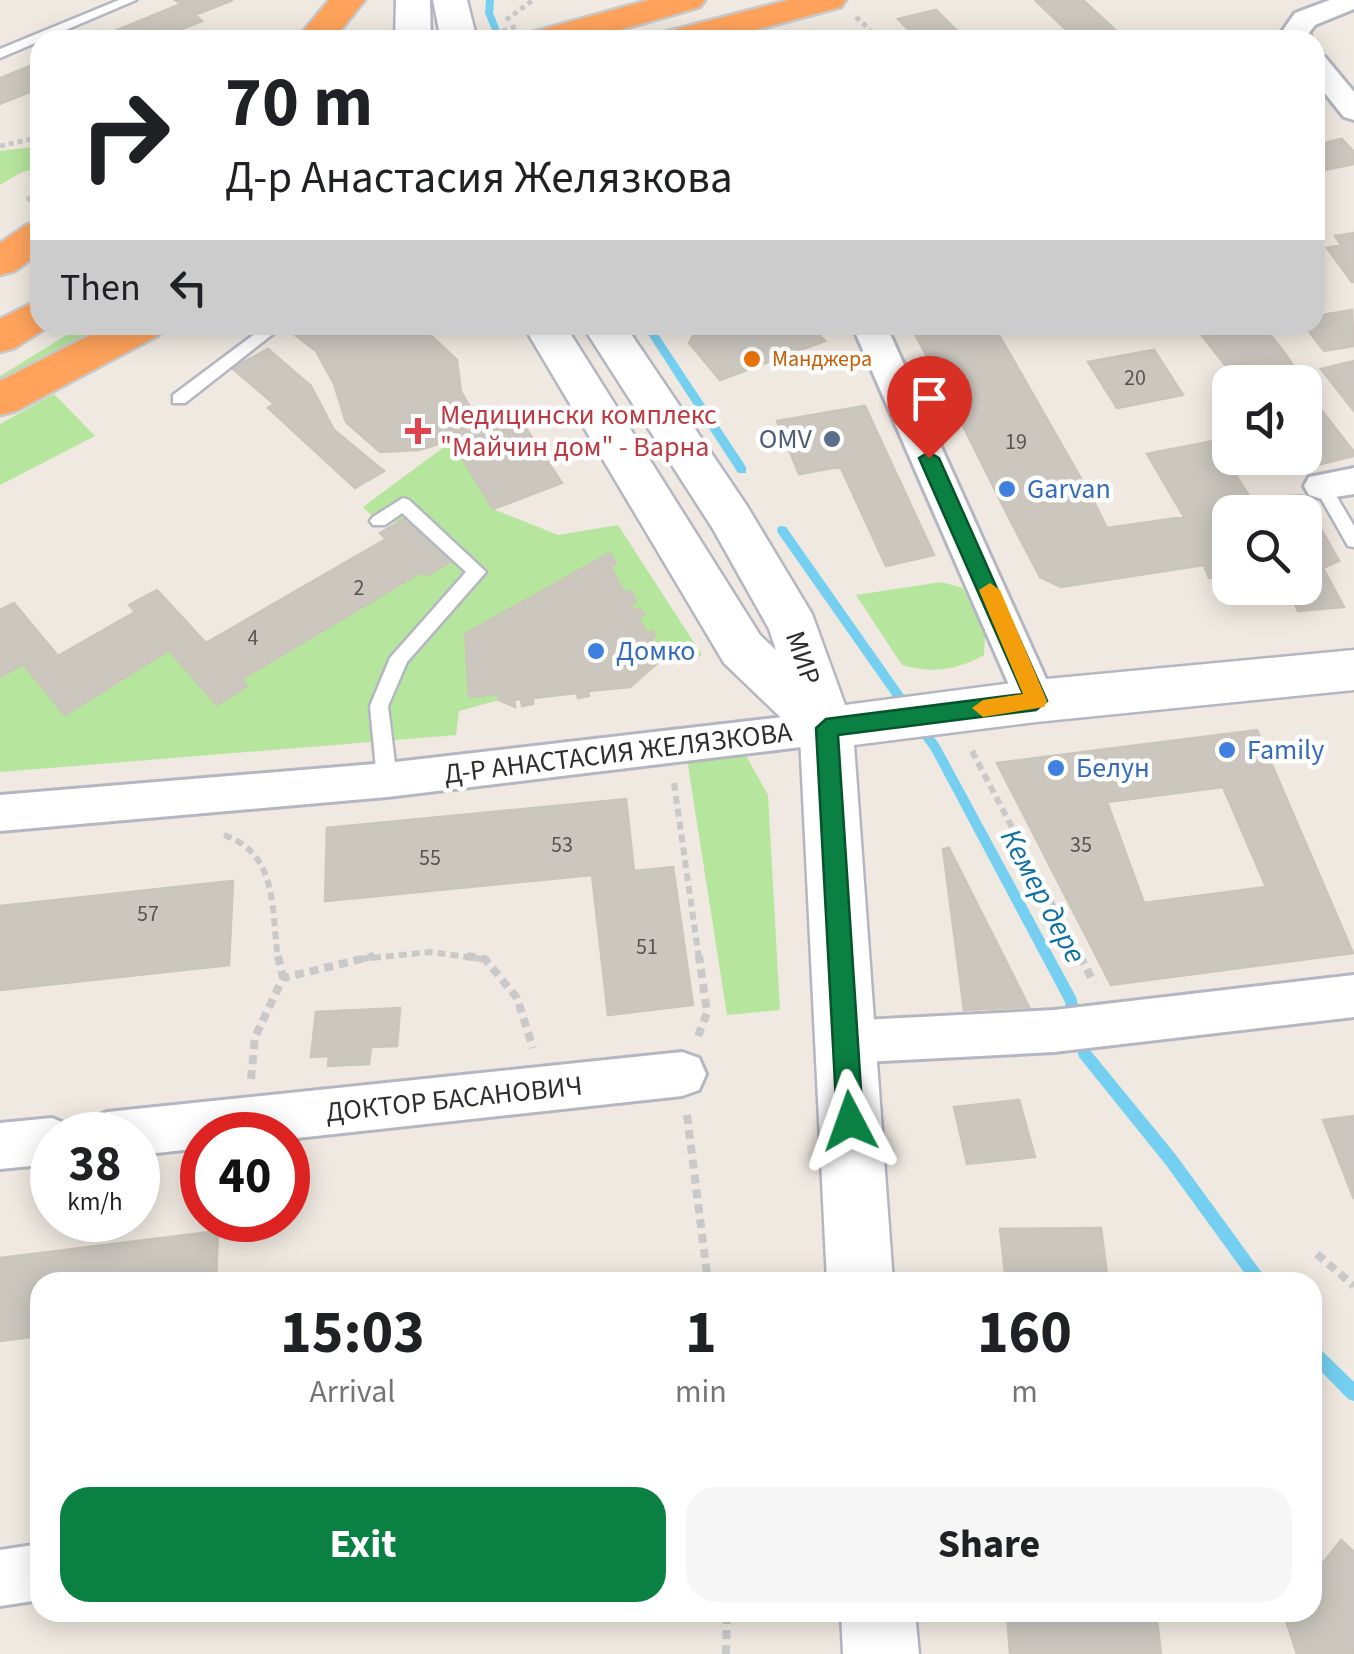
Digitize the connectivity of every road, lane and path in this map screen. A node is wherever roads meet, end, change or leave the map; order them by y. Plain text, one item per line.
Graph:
1 (130, 0) edge
2 (348, 0) edge
3 (413, 0) edge
4 (450, 0) edge
5 (533, 0) edge
6 (609, 0) edge
7 (688, 0) edge
8 (1354, 0) edge
9 (843, 9) edge
10 (506, 20) dead end
11 (58, 30) edge
12 (322, 30) edge
13 (413, 30) edge
14 (457, 30) edge
15 (548, 30) edge
16 (559, 30) edge
17 (746, 30) edge
18 (870, 30) dead end
19 (1296, 30) edge
20 (30, 42) edge
21 (0, 54) edge
22 (1325, 82) edge
23 (1354, 111) edge
24 (30, 139) edge
25 (0, 146) edge
26 (30, 241) edge
27 (0, 262) edge
28 (30, 268) edge
29 (0, 286) edge
30 (30, 319) edge
31 (125, 335) edge
32 (263, 335) edge
33 (550, 335) edge
34 (610, 335) edge
35 (873, 335) edge
36 (0, 338) edge
37 (179, 399) dead end
38 (0, 400) edge
39 (1338, 484) edge
40 (379, 521) dead end
41 (1354, 542) edge
42 (1354, 670) edge
43 (1036, 701) junction
44 (826, 728) junction
45 (967, 733) junction
46 (669, 749) junction
47 (386, 780) junction
48 (0, 813) edge
49 (218, 833) dead end
50 (283, 978) junction
51 (1354, 996) edge
52 (1083, 1028) junction
53 (844, 1042) junction
54 (682, 1074) junction
55 (546, 1090) junction
56 (249, 1112) edge
57 (310, 1114) edge
58 (30, 1143) edge
59 (0, 1146) edge
60 (1318, 1254) dead end
61 (707, 1272) edge
62 (859, 1272) edge
63 (1354, 1286) edge
64 (30, 1574) edge
65 (0, 1578) edge
66 (727, 1622) edge
67 (879, 1622) edge
68 (726, 1654) edge
69 (881, 1654) edge

1 - 11 lane
2 - 12 highway
3 - 13 street
4 - 14 street
5 - 10 path
6 - 15 highway
7 - 16 highway
8 - 19 street
9 - 17 highway
9 - 18 path
20 - 21 lane
22 - 23 street
24 - 25 path
26 - 27 highway
28 - 29 highway
30 - 36 highway
31 - 38 highway
32 - 37 lane
33 - 44 street, МИР
34 - 44 street, МИР
35 - 43 street
39 - 41 lane
40 - 47 lane
42 - 43 street, Д-Р АНАСТАСИЯ ЖЕЛЯЗКОВА
43 - 45 street, Д-Р АНАСТАСИЯ ЖЕЛЯЗКОВА
44 - 45 street, Д-Р АНАСТАСИЯ ЖЕЛЯЗКОВА
44 - 46 street, Д-Р АНАСТАСИЯ ЖЕЛЯЗКОВА
44 - 53 street
45 - 52 path
46 - 47 street, Д-Р АНАСТАСИЯ ЖЕЛЯЗКОВА
46 - 54 path
47 - 48 street, Д-Р АНАСТАСИЯ ЖЕЛЯЗКОВА
49 - 50 path
50 - 55 path
50 - 56 path
51 - 52 street
52 - 53 street
53 - 62 street
54 - 55 street, ДОКТОР БАСАНОВИЧ
54 - 61 path
55 - 57 street, ДОКТОР БАСАНОВИЧ
58 - 59 street
60 - 63 path
64 - 65 street
66 - 68 path
67 - 69 street

